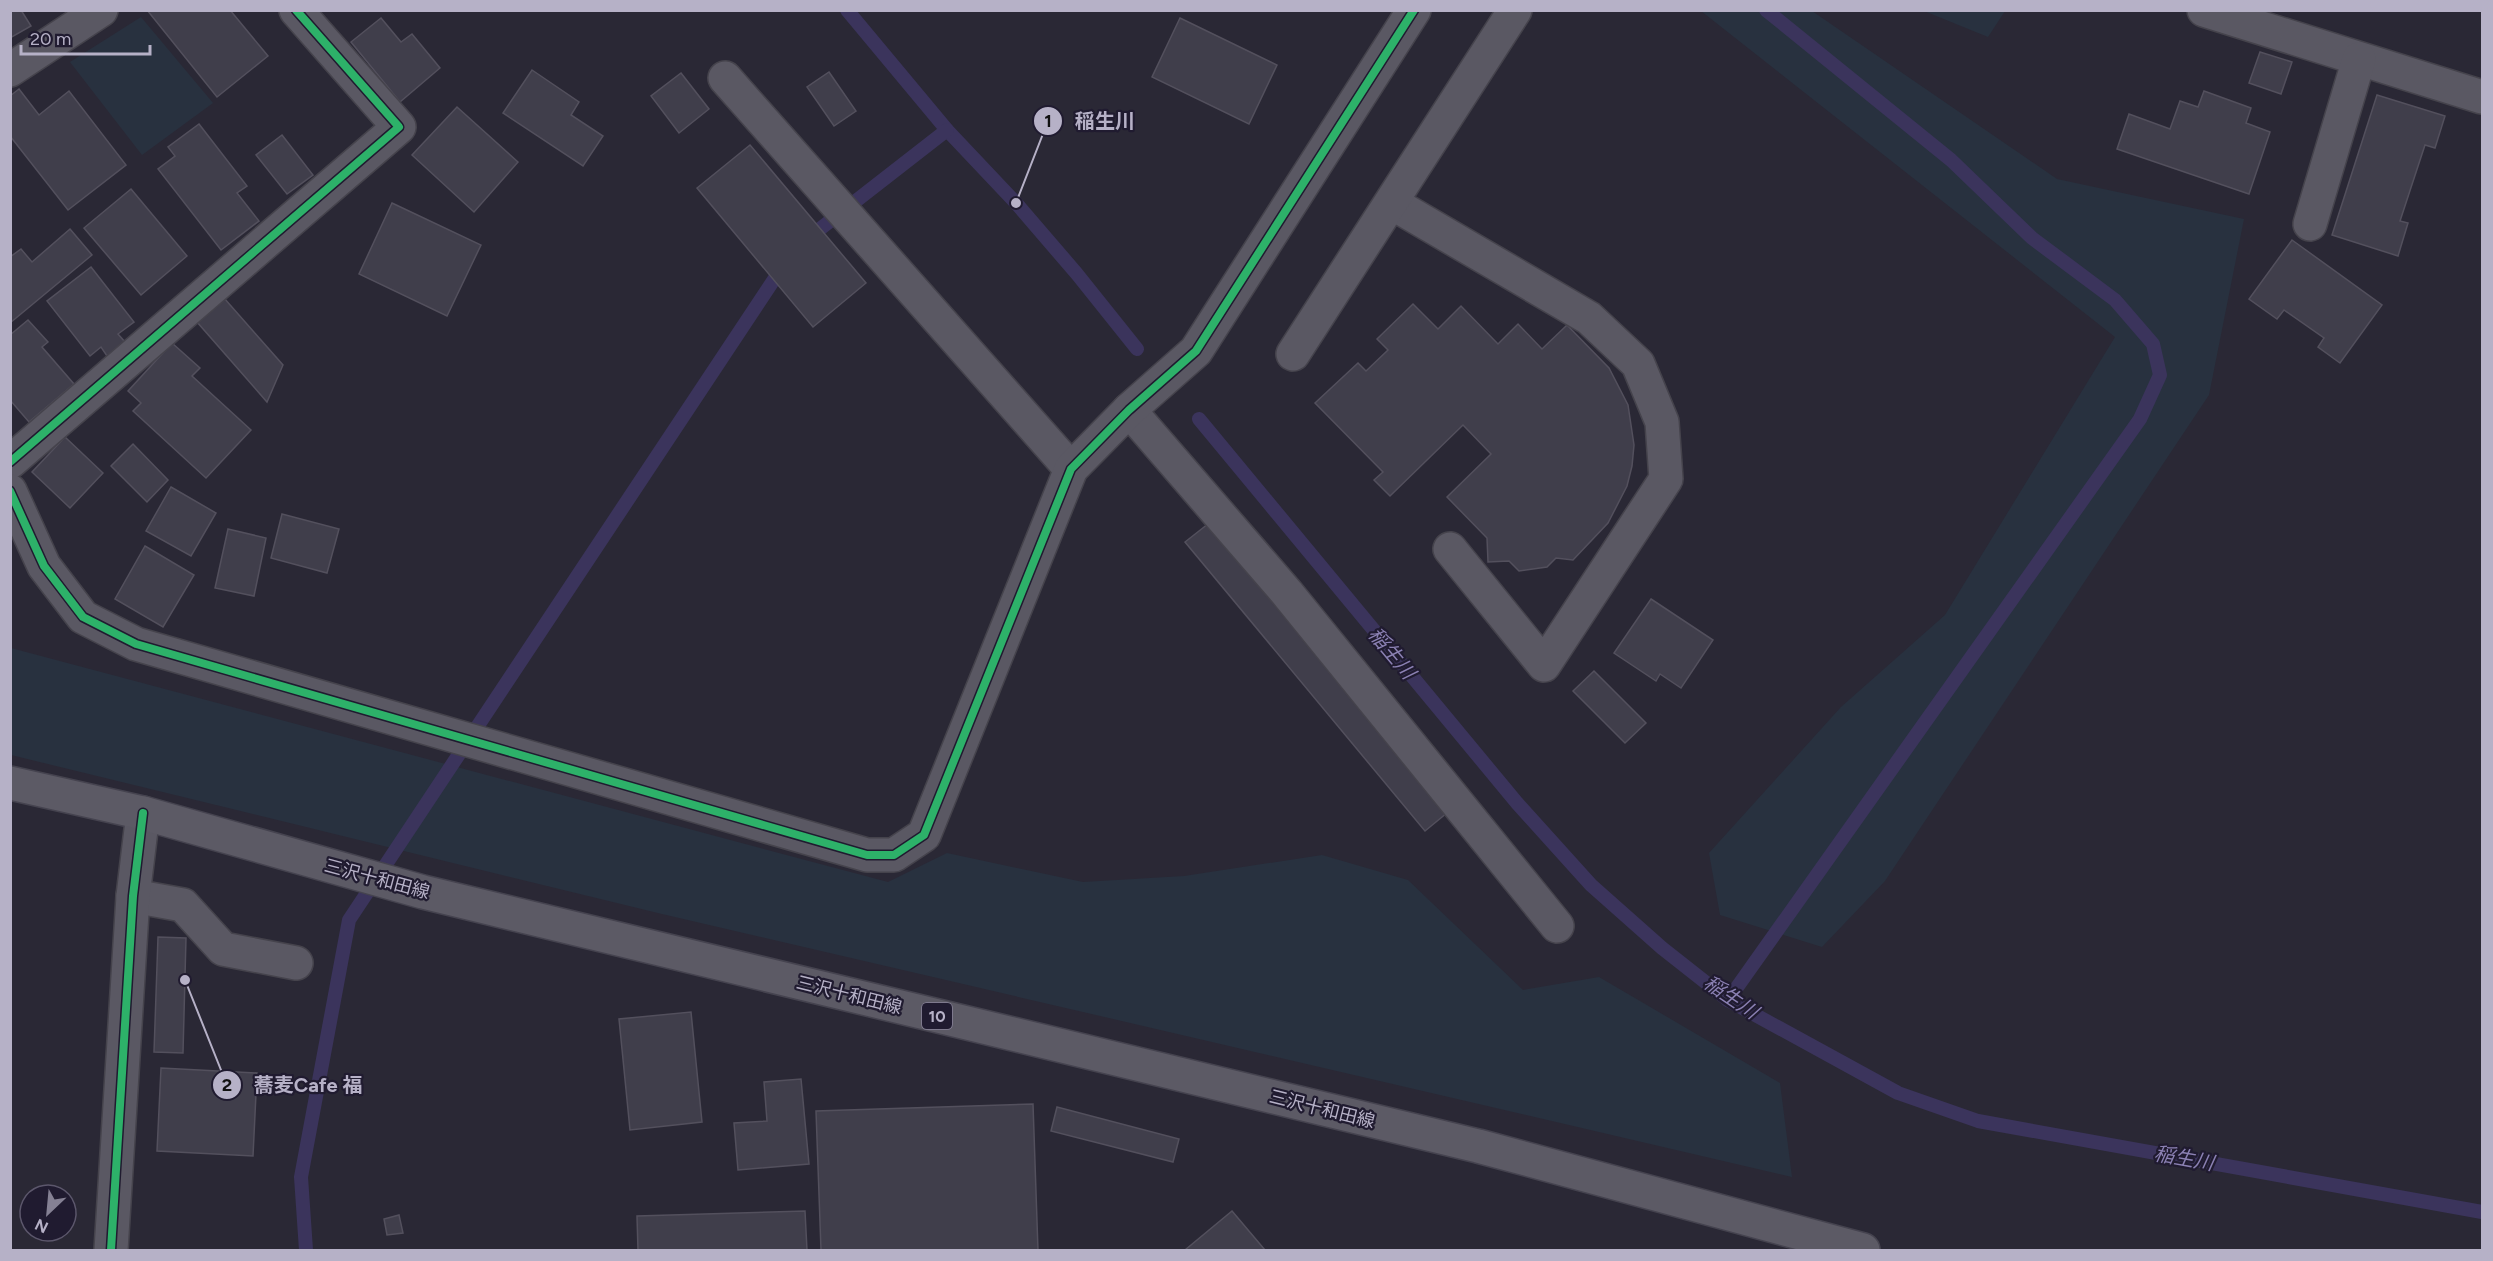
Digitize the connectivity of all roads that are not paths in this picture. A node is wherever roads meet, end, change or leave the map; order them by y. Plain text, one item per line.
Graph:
1 (101, 10) edge
2 (296, 10) edge
3 (1414, 10) edge
4 (1515, 10) edge
5 (2204, 10) edge
6 (2359, 59) junction
7 (10, 70) edge
8 (725, 78) dead end
9 (2482, 97) edge
10 (1392, 203) junction
11 (2310, 225) dead end
12 (1293, 354) dead end
13 (1129, 410) junction
14 (10, 462) edge
15 (1071, 469) junction
16 (10, 491) edge
17 (1450, 549) dead end
18 (10, 783) edge
19 (143, 813) junction
20 (133, 896) junction
21 (1557, 926) dead end
22 (296, 963) dead end
23 (111, 1251) edge
24 (1863, 1251) edge

1 - 7 street
2 - 14 street
3 - 13 street
4 - 10 street
5 - 6 street
6 - 9 street
6 - 11 street
8 - 15 street
10 - 12 street
10 - 17 street
13 - 15 street
13 - 21 street
15 - 16 street
18 - 19 main road, 三沢十和田線 / 10
19 - 20 street
19 - 24 main road, 三沢十和田線 / 10
20 - 22 street
20 - 23 street

